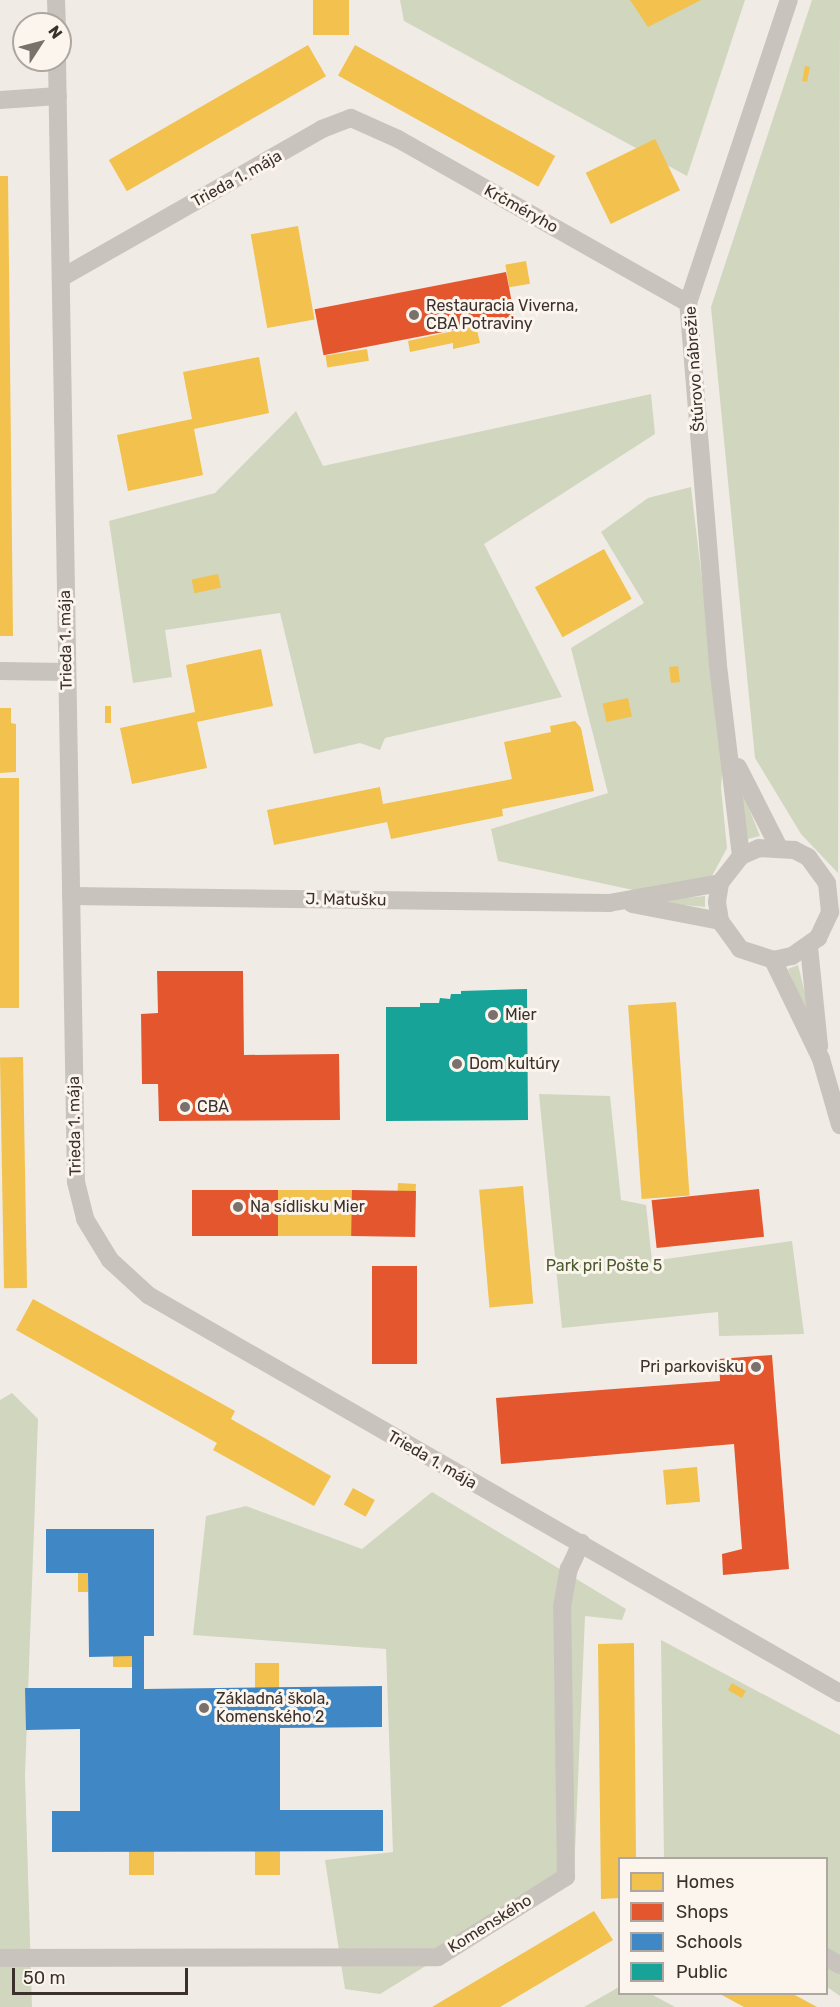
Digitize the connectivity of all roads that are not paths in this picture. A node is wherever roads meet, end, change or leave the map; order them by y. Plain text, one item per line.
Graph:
1 (789, 0) edge
2 (57, 72) edge
3 (58, 96) junction
4 (0, 100) edge
5 (351, 118) joint
6 (61, 278) junction
7 (688, 303) junction
8 (0, 671) edge
9 (67, 672) junction
10 (730, 752) junction
11 (778, 846) junction
12 (741, 856) junction
13 (720, 883) junction
14 (834, 884) edge
15 (71, 896) junction
16 (622, 903) junction
17 (720, 921) junction
18 (833, 925) edge
19 (809, 947) junction
20 (773, 960) junction
21 (821, 1059) junction
22 (840, 1125) edge
23 (581, 1543) junction
24 (840, 1693) edge
25 (0, 1958) edge

1 - 7 street, Štúrovo nábrežie
2 - 3 street, Trieda 1. mája
3 - 4 street
3 - 6 street, Trieda 1. mája
5 - 6 street, Trieda 1. mája
5 - 7 street, Krčméryho
6 - 9 street, Trieda 1. mája
7 - 10 street, Štúrovo nábrežie
8 - 9 street
9 - 15 street, Trieda 1. mája
10 - 11 street
10 - 12 street, Štúrovo nábrežie
11 - 12 street
11 - 14 street
12 - 13 street
13 - 16 street
13 - 17 street
14 - 18 street
15 - 16 street, J. Matušku
15 - 23 street, Trieda 1. mája
16 - 17 street
17 - 20 street
18 - 19 street
19 - 20 street
19 - 21 street
20 - 21 street
21 - 22 street
23 - 24 street, Trieda 1. mája
23 - 25 street, Komenského

